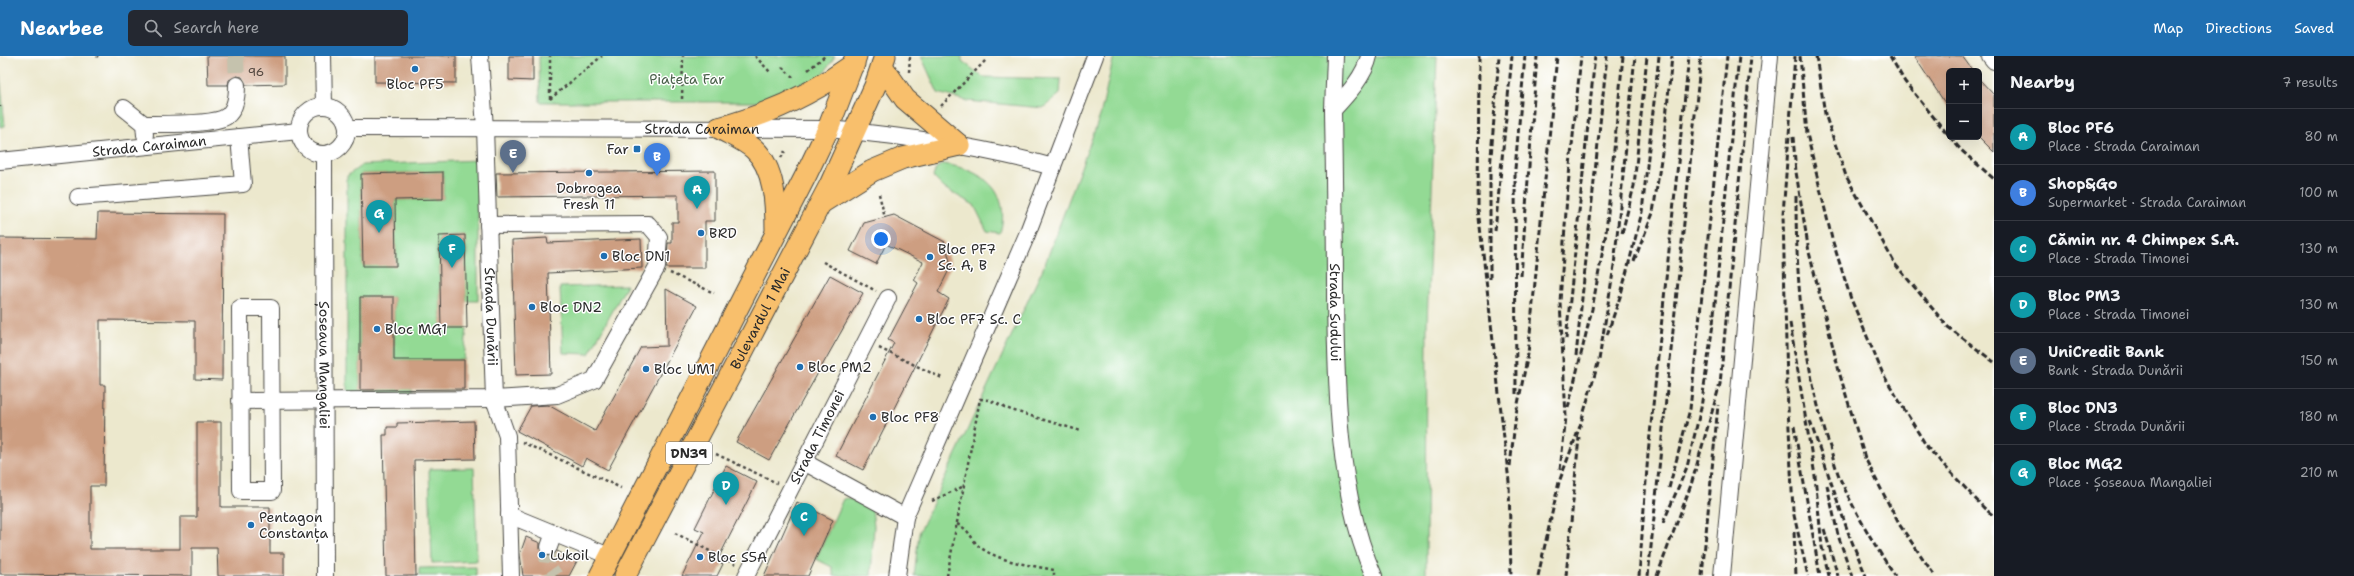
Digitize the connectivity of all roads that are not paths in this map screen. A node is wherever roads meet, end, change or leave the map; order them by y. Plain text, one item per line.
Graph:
1 (322, 56) edge
2 (480, 56) edge
3 (1095, 56) edge
4 (1335, 56) edge
5 (1369, 56) edge
6 (1770, 56) edge
7 (1990, 56) edge
8 (855, 60) edge
9 (884, 61) edge
10 (1994, 61) edge
11 (237, 85) tunnel mouth
12 (324, 106) junction
13 (124, 108) dead end
14 (1333, 110) junction
15 (144, 124) junction
16 (347, 128) junction
17 (485, 128) junction
18 (720, 128) junction
19 (828, 129) junction
20 (299, 131) junction
21 (855, 132) junction
22 (239, 137) junction
23 (959, 145) junction
24 (146, 146) junction
25 (324, 154) junction
26 (0, 161) edge
27 (1053, 167) junction
28 (78, 197) dead end
29 (819, 205) junction
30 (488, 225) junction
31 (776, 233) junction
32 (888, 298) road end
33 (494, 399) junction
34 (240, 401) junction
35 (272, 401) junction
36 (325, 401) junction
37 (804, 462) junction
38 (509, 515) junction
39 (904, 518) junction
40 (609, 556) junction
41 (747, 573) edge
42 (325, 576) edge
43 (511, 576) edge
44 (600, 576) edge
45 (625, 576) edge
46 (897, 576) edge
47 (1374, 576) edge
48 (1722, 576) edge

1 - 12 street
2 - 17 street, Strada Dunării
3 - 27 street
4 - 14 street, Strada Sudului
5 - 14 street
6 - 48 street
7 - 10 street
8 - 18 main road
8 - 19 main road, Bulevardul 1 Mai
9 - 21 main road, Bulevardul 1 Mai
9 - 23 main road
11 - 15 street
12 - 16 street
12 - 20 street
13 - 15 street
14 - 47 street, Strada Sudului
15 - 24 street
16 - 17 street, Strada Caraiman
16 - 25 street
17 - 18 street, Strada Caraiman
17 - 30 street, Strada Dunării
18 - 19 street, Strada Caraiman
18 - 31 main road
19 - 21 street, Strada Caraiman
19 - 31 main road, Bulevardul 1 Mai
20 - 22 street, Strada Caraiman
20 - 25 street
21 - 23 street, Strada Caraiman
21 - 29 main road, Bulevardul 1 Mai / DN39
22 - 24 street, Strada Caraiman
22 - 28 street
23 - 27 street, Strada Caraiman
23 - 29 main road
24 - 26 street, Strada Caraiman
25 - 36 street, Șoseaua Mangaliei
27 - 39 street
29 - 45 main road, Bulevardul 1 Mai / DN39
30 - 33 street, Strada Dunării
30 - 33 street
31 - 40 main road, Bulevardul 1 Mai
32 - 37 street, Strada Timonei
33 - 36 street
33 - 38 street, Strada Dunării
34 - 35 street
34 - 35 street
34 - 35 street
35 - 36 street
36 - 42 street, Șoseaua Mangaliei
37 - 39 street
37 - 41 street, Strada Timonei
38 - 40 street
38 - 43 street, Strada Dunării
39 - 46 street
40 - 44 main road, Bulevardul 1 Mai

